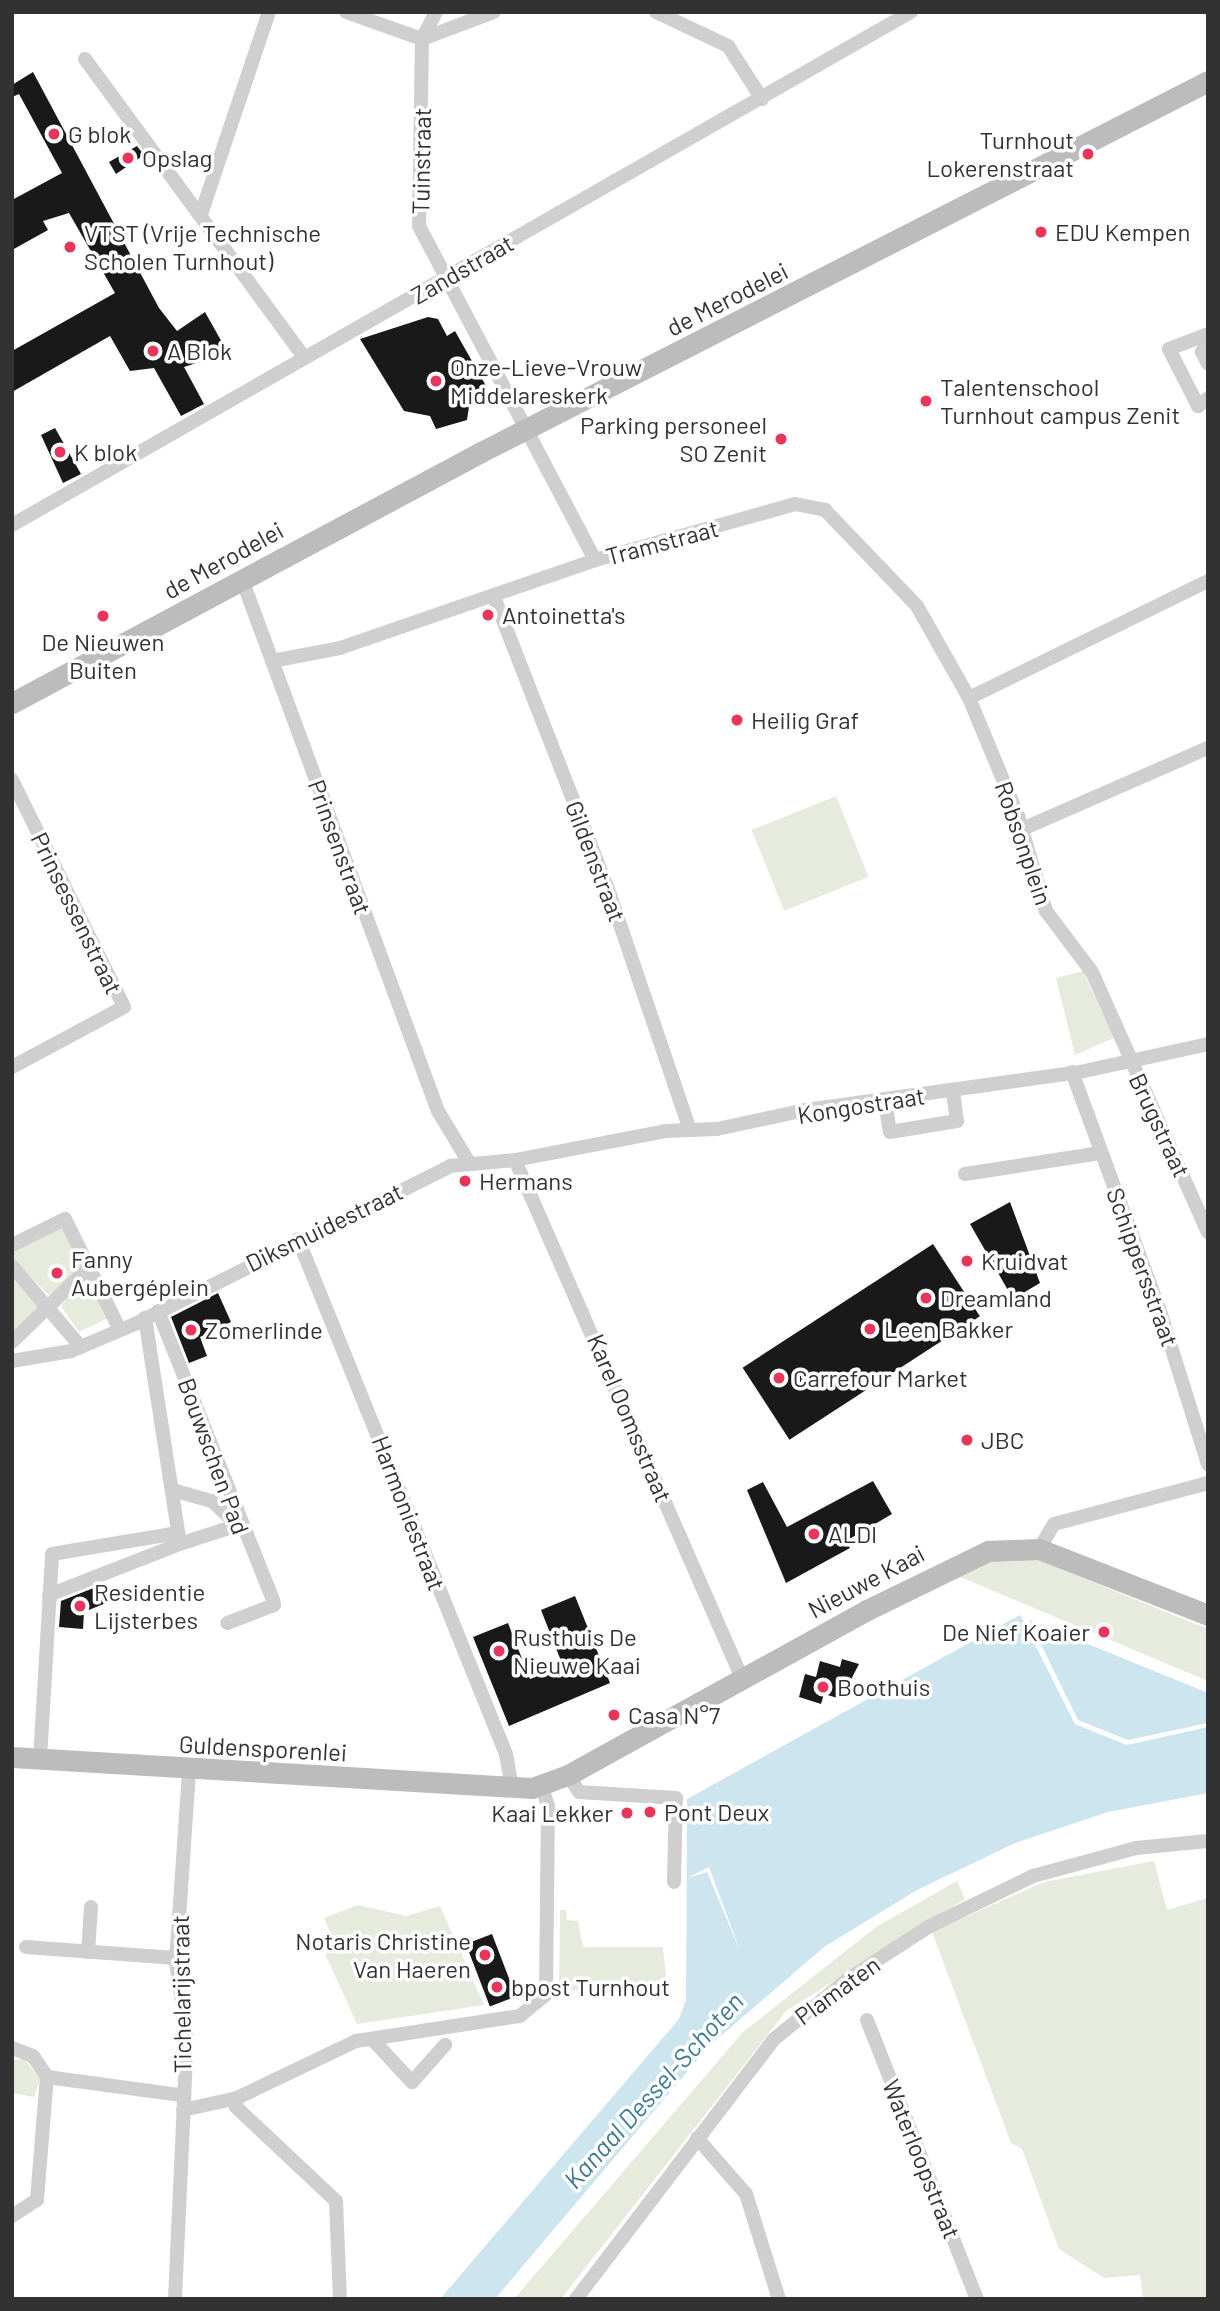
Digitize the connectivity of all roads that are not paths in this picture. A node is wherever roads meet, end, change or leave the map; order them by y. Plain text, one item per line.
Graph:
1 (269, 12) edge
2 (346, 12) edge
3 (436, 12) edge
4 (494, 12) edge
5 (656, 12) edge
6 (911, 12) edge
7 (422, 39) junction
8 (85, 59) dead end
9 (1208, 81) edge
10 (762, 99) junction
11 (201, 214) junction
12 (447, 277) junction
13 (1208, 334) edge
14 (1208, 343) edge
15 (304, 358) junction
16 (1208, 364) edge
17 (1208, 398) edge
18 (529, 432) junction
19 (12, 525) edge
20 (595, 561) junction
21 (1208, 581) edge
22 (243, 582) junction
23 (494, 597) junction
24 (272, 661) junction
25 (969, 698) junction
26 (12, 703) edge
27 (1208, 748) edge
28 (12, 780) edge
29 (1020, 830) junction
30 (1208, 1044) edge
31 (1129, 1057) junction
32 (12, 1067) edge
33 (1072, 1072) junction
34 (953, 1091) junction
35 (886, 1101) junction
36 (690, 1127) junction
37 (1100, 1153) junction
38 (515, 1160) junction
39 (468, 1161) junction
40 (965, 1174) dead end
41 (1208, 1231) edge
42 (298, 1240) junction
43 (12, 1245) edge
44 (12, 1266) edge
45 (89, 1267) junction
46 (51, 1306) junction
47 (152, 1315) junction
48 (120, 1330) junction
49 (12, 1342) edge
50 (81, 1347) junction
51 (13, 1357) edge
52 (1208, 1464) edge
53 (1208, 1483) edge
54 (172, 1490) junction
55 (238, 1525) junction
56 (179, 1539) junction
57 (1039, 1549) junction
58 (49, 1595) junction
59 (1208, 1615) edge
60 (227, 1623) dead end
61 (742, 1678) junction
62 (12, 1757) edge
63 (40, 1759) junction
64 (189, 1772) junction
65 (568, 1775) junction
66 (541, 1785) junction
67 (512, 1789) junction
68 (1208, 1841) edge
69 (674, 1882) dead end
70 (91, 1907) dead end
71 (26, 1947) dead end
72 (88, 1952) junction
73 (176, 1958) junction
74 (867, 2020) dead end
75 (372, 2039) junction
76 (445, 2045) dead end
77 (12, 2048) edge
78 (47, 2077) junction
79 (181, 2095) junction
80 (237, 2098) junction
81 (183, 2110) junction
82 (697, 2138) junction
83 (12, 2216) edge
84 (581, 2297) edge
85 (175, 2299) edge
86 (340, 2299) edge
87 (779, 2299) edge
88 (977, 2299) edge

1 - 11 street
2 - 7 street
3 - 7 street
4 - 7 street
5 - 10 street
6 - 10 street, Zandstraat
7 - 12 street, Tuinstraat
8 - 11 street
9 - 18 street, de Merodelei
10 - 12 street, Zandstraat
11 - 15 street
12 - 15 street, Zandstraat
12 - 18 street, Tuinstraat
13 - 17 street
14 - 16 street
15 - 19 street, Zandstraat
18 - 20 street, Tuinstraat
18 - 22 street, de Merodelei
20 - 23 street, Tramstraat
20 - 25 street, Tramstraat
21 - 25 street
22 - 24 street, Prinsenstraat
22 - 26 street, de Merodelei
23 - 24 street, Tramstraat
23 - 36 street, Gildenstraat
24 - 39 street, Prinsenstraat
25 - 29 street, Robsonplein
27 - 29 street
28 - 32 street, Prinsessenstraat
29 - 31 street, Robsonplein
30 - 31 street, Kongostraat
31 - 33 street, Kongostraat
31 - 41 street, Brugstraat
33 - 34 street, Kongostraat
33 - 37 street, Schippersstraat
34 - 35 street, Kongostraat
34 - 35 street
35 - 36 street, Kongostraat
36 - 38 street, Kongostraat
37 - 40 street
37 - 52 street, Schippersstraat
38 - 39 street, Kongostraat
38 - 61 street, Karel Oomsstraat
39 - 42 street, Diksmuidestraat
42 - 47 street, Diksmuidestraat
42 - 67 street, Harmoniestraat
43 - 45 street
44 - 46 street
45 - 46 street
45 - 48 street
46 - 49 street
46 - 50 street
47 - 48 street, Diksmuidestraat
47 - 54 street
47 - 55 street, Bouwschen Pad
48 - 50 street, Diksmuidestraat
50 - 51 street, Diksmuidestraat
53 - 57 street
54 - 55 street
54 - 56 street
55 - 56 street
55 - 60 street, Bouwschen Pad
56 - 58 street
56 - 58 street
57 - 59 street, Nieuwe Kaai
57 - 61 street, Nieuwe Kaai
58 - 63 street
61 - 65 street, Nieuwe Kaai
62 - 63 street, Guldensporenlei
63 - 64 street, Guldensporenlei
64 - 67 street, Guldensporenlei
64 - 73 street, Tichelarijstraat
65 - 66 street, Nieuwe Kaai
65 - 69 street
66 - 67 street, Nieuwe Kaai
66 - 75 street
68 - 82 street, Plamaten
70 - 72 street
71 - 72 street
72 - 73 street
73 - 79 street, Tichelarijstraat
74 - 88 street, Waterloopstraat
75 - 76 street
75 - 80 street
77 - 78 street
78 - 79 street
78 - 83 street
79 - 81 street, Tichelarijstraat
80 - 81 street
80 - 86 street
81 - 85 street, Tichelarijstraat
82 - 84 street, Plamaten
82 - 87 street

